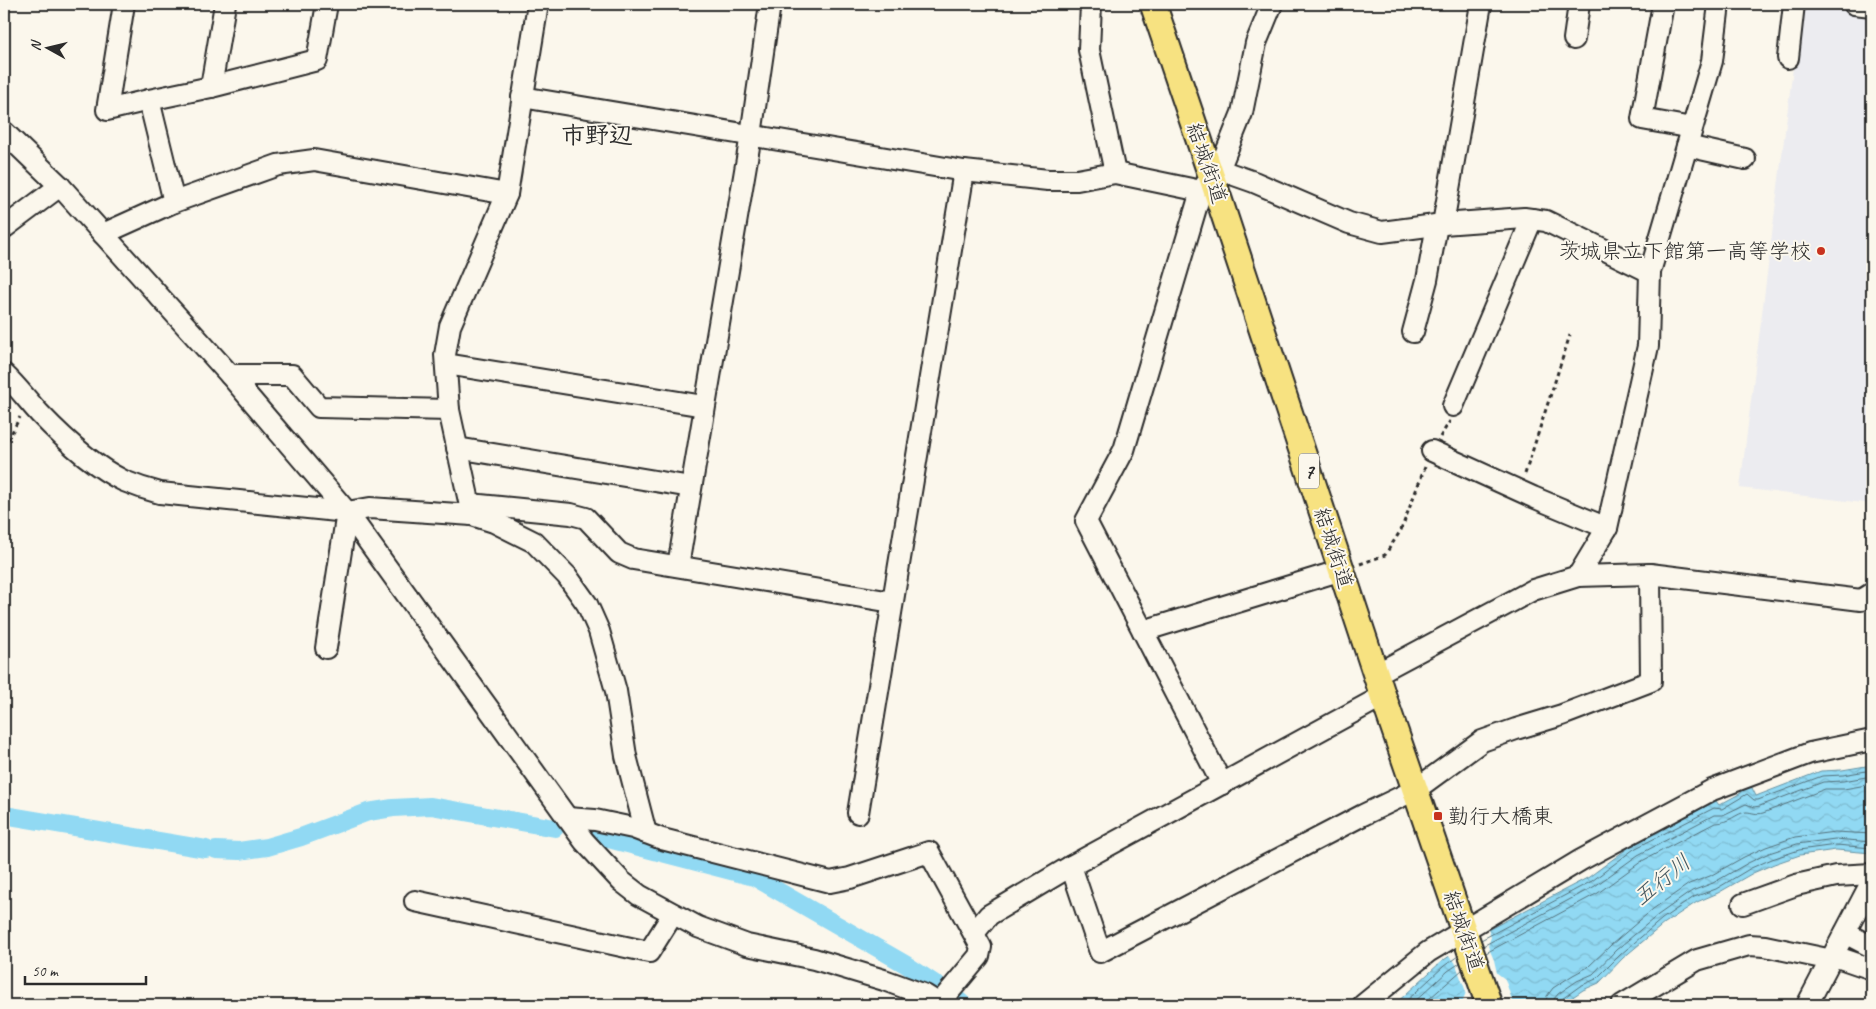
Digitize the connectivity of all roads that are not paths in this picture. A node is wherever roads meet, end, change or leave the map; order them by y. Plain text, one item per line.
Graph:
1 (124, 4) edge
2 (225, 4) edge
3 (327, 4) edge
4 (538, 4) edge
5 (770, 4) edge
6 (1091, 4) edge
7 (1153, 4) edge
8 (1272, 4) edge
9 (1481, 4) edge
10 (1579, 4) edge
11 (1663, 4) edge
12 (1719, 4) edge
13 (1794, 4) edge
14 (1574, 39) dead end
15 (1788, 58) dead end
16 (210, 87) junction
17 (522, 97) junction
18 (149, 100) junction
19 (4, 132) edge
20 (751, 136) junction
21 (1690, 137) junction
22 (1745, 159) dead end
23 (964, 171) junction
24 (1115, 173) junction
25 (1210, 179) junction
26 (60, 186) junction
27 (507, 194) junction
28 (174, 202) junction
29 (1532, 219) junction
30 (1440, 224) junction
31 (4, 228) edge
32 (103, 234) junction
33 (1650, 272) junction
34 (1414, 332) dead end
35 (446, 364) junction
36 (4, 374) edge
37 (230, 375) junction
38 (1455, 403) road end
39 (704, 406) junction
40 (448, 410) junction
41 (457, 448) junction
42 (1432, 451) road end
43 (691, 487) junction
44 (471, 509) junction
45 (346, 512) junction
46 (1607, 528) junction
47 (678, 566) junction
48 (1342, 570) junction
49 (1650, 574) junction
50 (1578, 576) junction
51 (1872, 592) edge
52 (892, 602) junction
53 (1143, 630) junction
54 (326, 648) dead end
55 (1379, 685) junction
56 (1872, 740) edge
57 (1222, 784) junction
58 (1415, 790) junction
59 (858, 813) dead end
60 (567, 818) junction
61 (646, 833) junction
62 (1070, 866) junction
63 (1872, 874) edge
64 (1872, 881) edge
65 (415, 901) dead end
66 (1743, 904) dead end
67 (673, 914) junction
68 (974, 933) junction
69 (1845, 933) junction
70 (1465, 934) junction
71 (1872, 947) edge
72 (1833, 958) junction
73 (1872, 969) edge
74 (930, 1002) edge
75 (1363, 1005) edge
76 (1489, 1005) edge
77 (1622, 1005) edge
78 (1807, 1005) edge

1 - 18 street
2 - 16 street
3 - 16 street
4 - 17 street
5 - 20 street
6 - 24 street
7 - 25 main road, 結城街道 / 7
8 - 25 street
9 - 30 street
10 - 14 street
11 - 21 street
12 - 21 street
13 - 15 street
16 - 18 street
17 - 20 street
17 - 27 street
18 - 28 street
19 - 26 street
20 - 23 street
20 - 39 street
21 - 22 street
21 - 33 street
23 - 24 street
23 - 52 street
24 - 25 street
25 - 30 street
25 - 48 main road, 結城街道 / 7
25 - 53 street
26 - 31 street
26 - 32 street
27 - 28 street
27 - 35 street
28 - 32 street
29 - 30 street
29 - 33 street
29 - 38 street
30 - 34 street
32 - 37 street
33 - 46 street
35 - 39 street
35 - 40 street
36 - 45 street
37 - 40 street
37 - 45 street
39 - 43 street
40 - 41 street
41 - 43 street
41 - 44 street
42 - 46 street
43 - 47 street
44 - 45 street
44 - 47 street
44 - 61 street
45 - 54 street
45 - 60 street
46 - 50 street
47 - 52 street
48 - 53 street
48 - 55 main road, 結城街道 / 7
49 - 50 street
49 - 51 street
49 - 58 street
50 - 55 street
52 - 59 street
53 - 57 street
55 - 57 street
55 - 58 main road, 結城街道 / 7
56 - 70 street
57 - 62 street
58 - 62 street
58 - 70 main road, 結城街道 / 7
60 - 61 street
60 - 67 street
61 - 68 street
62 - 68 street
63 - 66 street
64 - 69 street
65 - 67 street
67 - 74 street
68 - 74 street
69 - 71 street
69 - 72 street
70 - 75 street
70 - 76 main road, 結城街道 / 7
72 - 73 street
72 - 77 street
72 - 78 street

